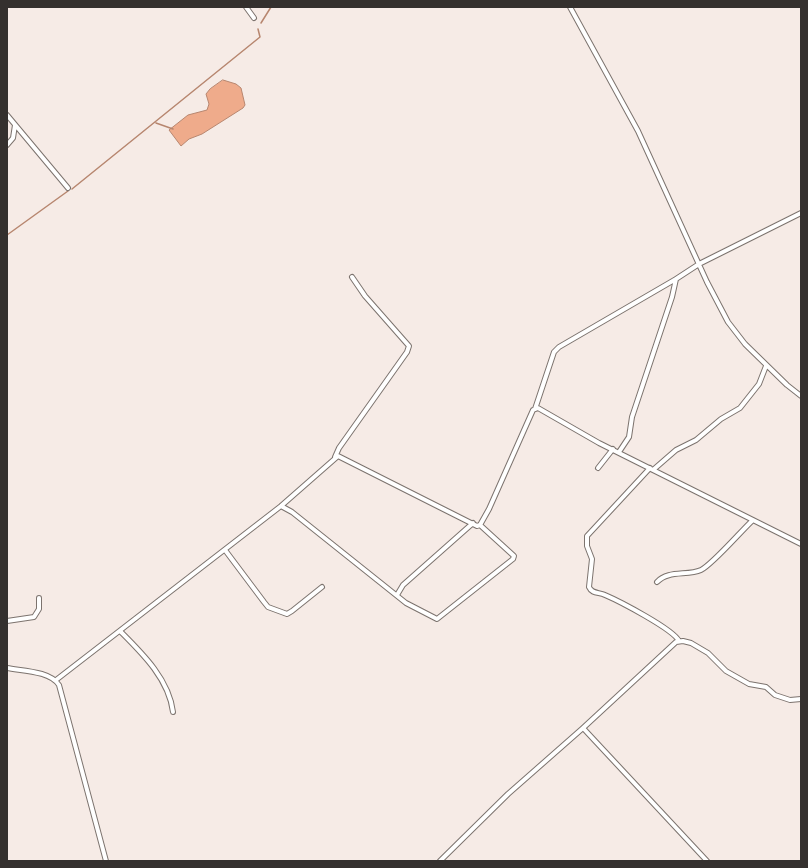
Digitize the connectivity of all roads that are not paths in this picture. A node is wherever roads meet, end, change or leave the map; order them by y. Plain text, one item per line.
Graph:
1 (246, 7) edge
2 (570, 7) edge
3 (254, 18) dead end
4 (7, 114) edge
5 (15, 124) junction
6 (7, 145) edge
7 (68, 188) dead end
8 (801, 212) edge
9 (699, 264) junction
10 (352, 277) dead end
11 (676, 279) junction
12 (766, 366) junction
13 (801, 396) edge
14 (535, 408) junction
15 (613, 449) junction
16 (619, 452) junction
17 (335, 457) junction
18 (598, 468) dead end
19 (652, 469) junction
20 (281, 506) junction
21 (753, 520) junction
22 (473, 523) junction
23 (480, 525) junction
24 (801, 544) edge
25 (225, 550) junction
26 (657, 582) dead end
27 (322, 587) dead end
28 (397, 595) junction
29 (39, 598) dead end
30 (7, 621) edge
31 (120, 631) junction
32 (679, 641) junction
33 (7, 668) edge
34 (56, 680) junction
35 (801, 698) edge
36 (173, 712) dead end
37 (583, 728) junction
38 (106, 861) edge
39 (440, 861) edge
40 (707, 861) edge

1 - 3 street
2 - 9 street
4 - 5 street
5 - 6 street
5 - 7 street
8 - 9 street
9 - 11 street
9 - 12 street
10 - 17 street
11 - 14 street
11 - 16 street
12 - 13 street
12 - 19 street
14 - 15 street
14 - 23 street
15 - 16 street
15 - 18 street
16 - 19 street
17 - 20 street
17 - 22 street
19 - 21 street
19 - 32 street
20 - 25 street
20 - 28 street
21 - 24 street
21 - 26 street
22 - 23 street
22 - 28 street
23 - 28 street
25 - 27 street
25 - 31 street
29 - 30 street
31 - 34 street
31 - 36 street
32 - 35 street
32 - 37 street
33 - 34 street
34 - 38 street
37 - 39 street
37 - 40 street

